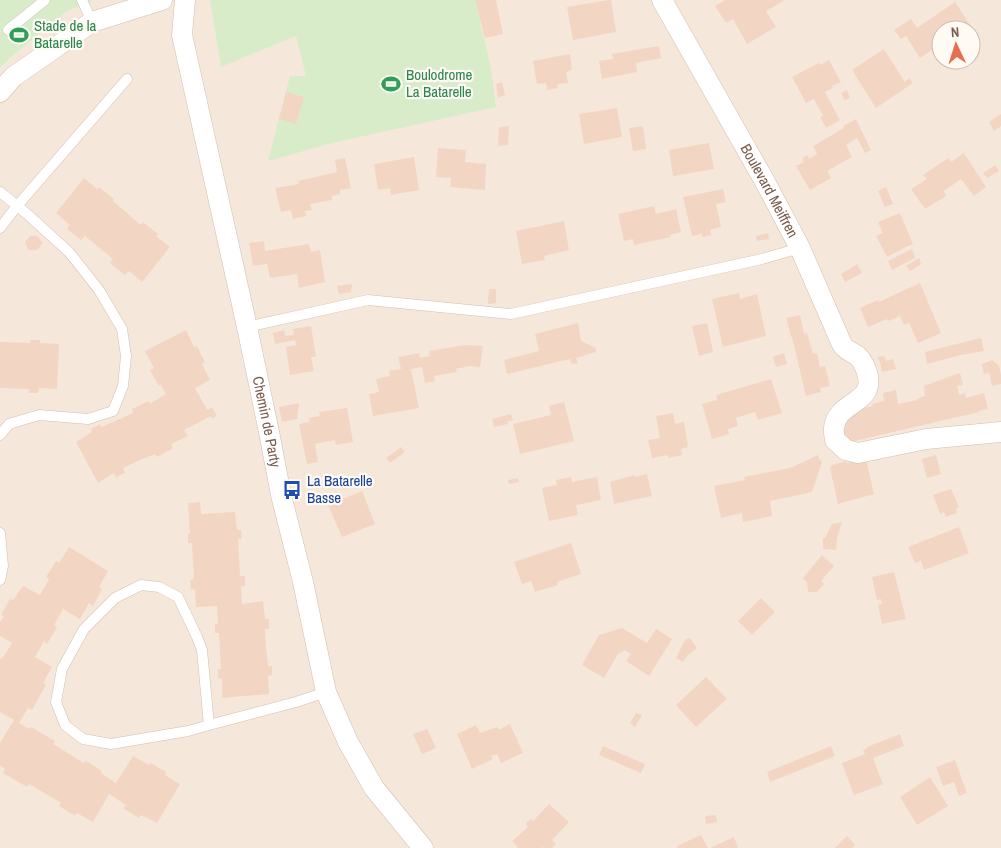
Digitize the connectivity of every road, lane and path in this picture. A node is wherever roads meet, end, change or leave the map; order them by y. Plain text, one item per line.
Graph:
1 (45, 0) edge
2 (82, 0) edge
3 (162, 0) edge
4 (185, 0) edge
5 (662, 0) edge
6 (92, 22) junction
7 (8, 30) dead end
8 (127, 79) dead end
9 (0, 92) edge
10 (0, 192) edge
11 (17, 206) junction
12 (0, 228) edge
13 (800, 248) junction
14 (247, 327) junction
15 (1001, 432) edge
16 (0, 435) edge
17 (0, 533) edge
18 (0, 580) edge
19 (326, 692) junction
20 (209, 725) junction
21 (423, 848) edge

1 - 7 lane
2 - 6 lane
3 - 6 street
4 - 14 street, Chemin de Party
5 - 13 street, Boulevard Meiffren
6 - 9 street
8 - 11 lane
10 - 11 lane
11 - 12 lane
11 - 16 lane
13 - 14 lane
13 - 15 street, Boulevard Meiffren
14 - 19 street, Chemin de Party
17 - 18 lane
19 - 20 lane
19 - 21 street, Chemin de Party
20 - 20 lane

